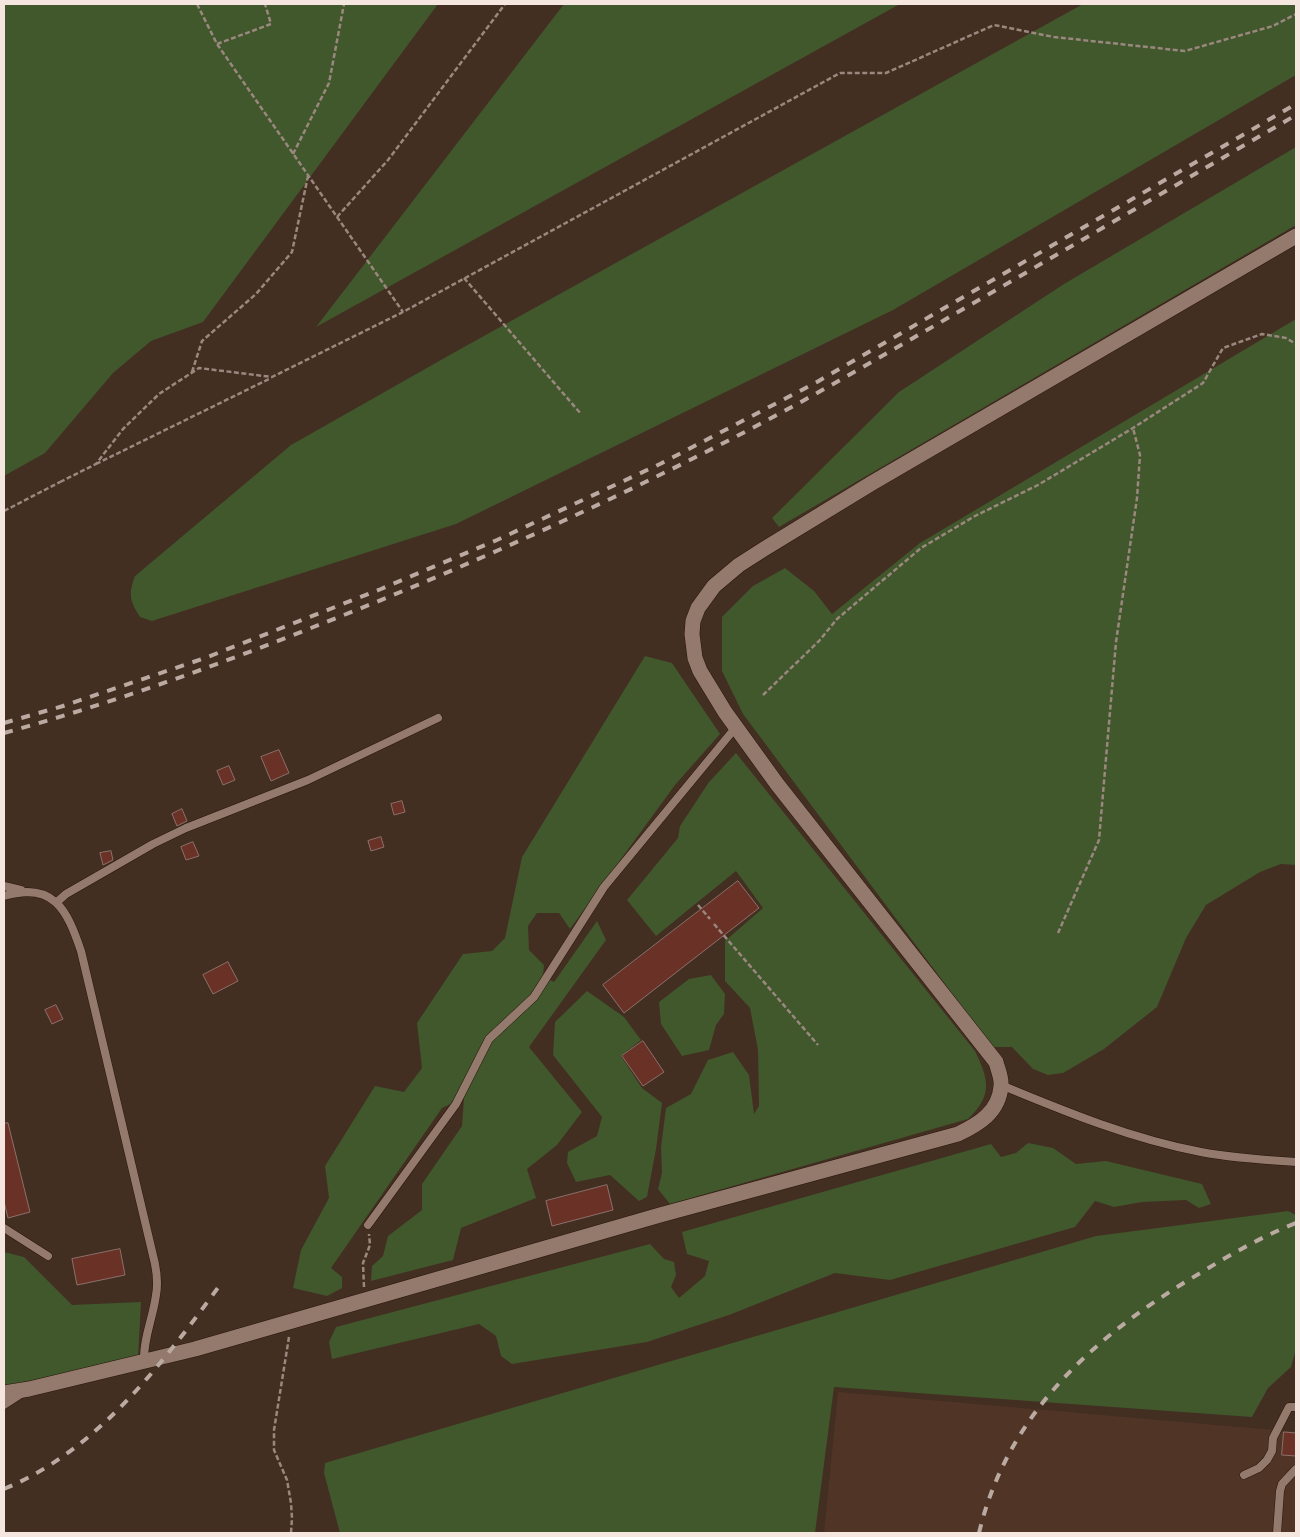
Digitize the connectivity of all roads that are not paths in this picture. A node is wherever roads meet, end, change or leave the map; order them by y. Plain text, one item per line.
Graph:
1 (1296, 236) edge
2 (438, 718) dead end
3 (736, 727) junction
4 (4, 886) edge
5 (30, 892) junction
6 (4, 896) edge
7 (57, 902) junction
8 (1001, 1085) junction
9 (1296, 1162) edge
10 (368, 1225) road end
11 (4, 1228) edge
12 (48, 1256) dead end
13 (144, 1362) junction
14 (29, 1389) junction
15 (4, 1393) edge
16 (4, 1404) edge
17 (1296, 1407) edge
18 (1296, 1469) edge
19 (1244, 1475) dead end
20 (1277, 1533) edge

1 - 3 street
2 - 7 lane
3 - 8 street
3 - 10 lane
4 - 5 lane
5 - 6 lane
5 - 7 lane
7 - 13 lane
8 - 9 lane
8 - 13 street
11 - 12 lane
13 - 14 street
14 - 15 street
14 - 16 lane
17 - 19 lane
18 - 20 lane

